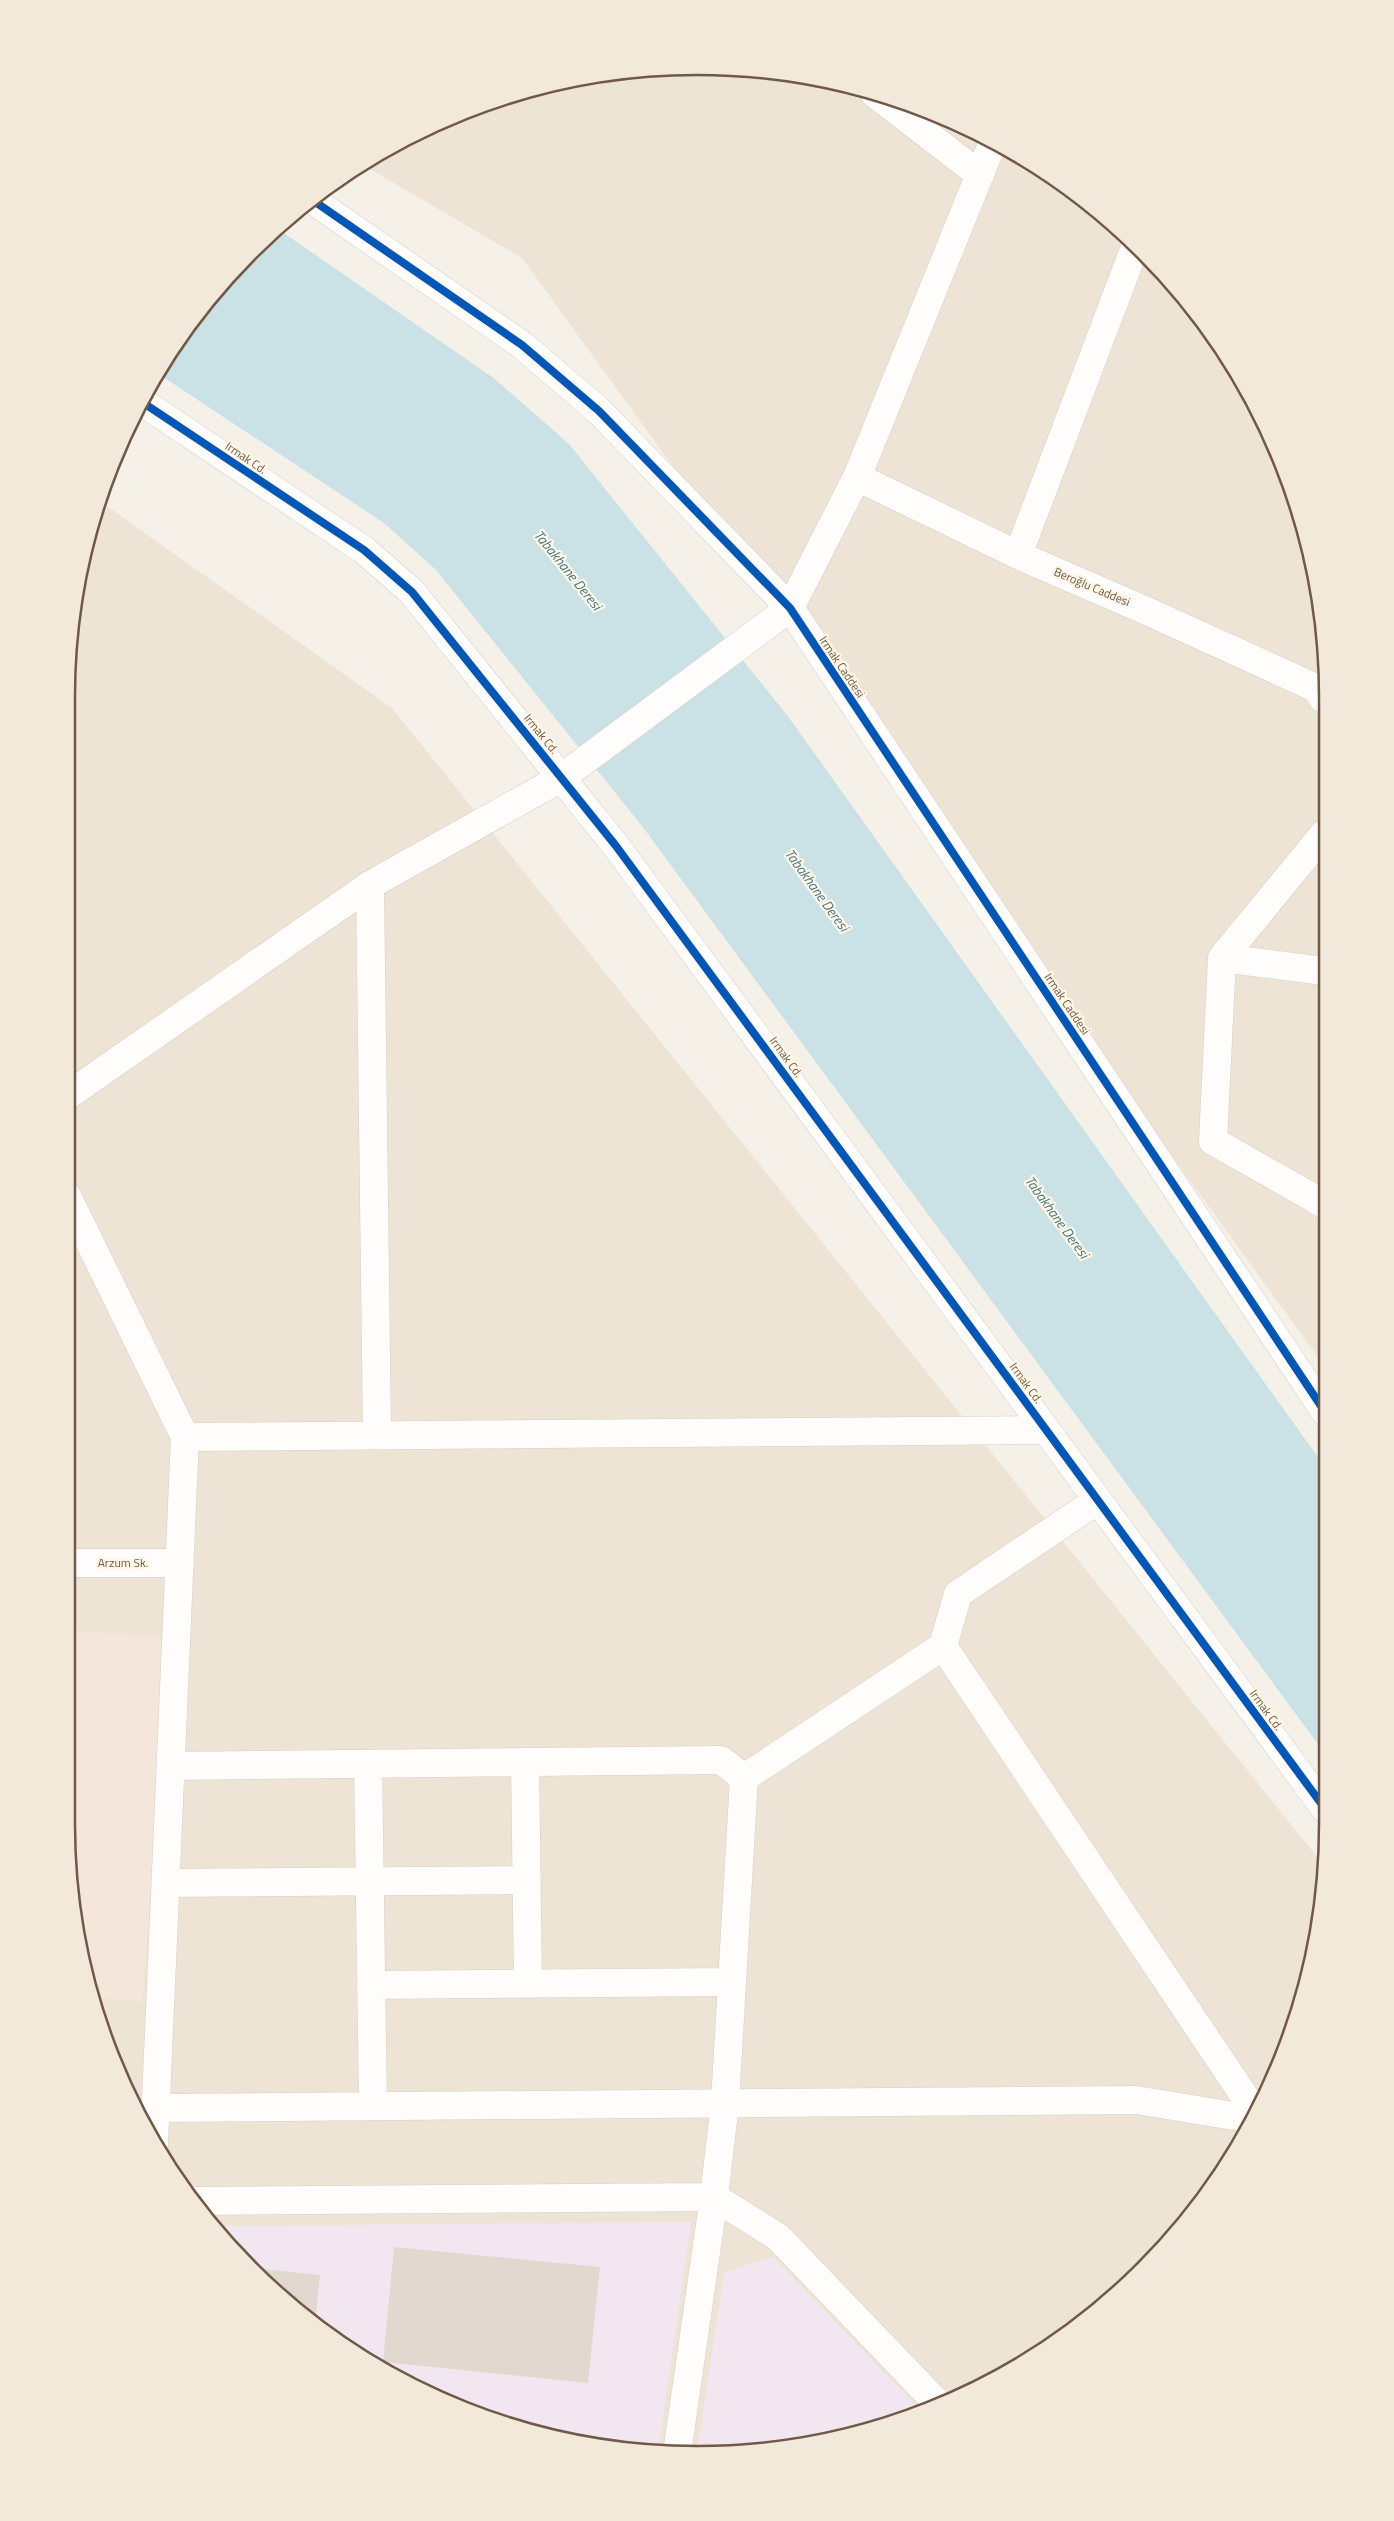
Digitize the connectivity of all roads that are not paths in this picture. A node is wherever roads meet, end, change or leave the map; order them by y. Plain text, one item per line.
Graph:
1 (891, 106) edge
2 (990, 149) edge
3 (980, 175) junction
4 (318, 204) edge
5 (1132, 253) edge
6 (148, 406) edge
7 (857, 477) junction
8 (1018, 556) junction
9 (790, 608) junction
10 (1319, 686) edge
11 (571, 770) junction
12 (1319, 840) edge
13 (370, 885) junction
14 (1222, 958) junction
15 (1319, 970) edge
16 (75, 1090) edge
17 (1319, 1201) edge
18 (75, 1212) edge
19 (1319, 1403) edge
20 (1046, 1430) junction
21 (377, 1436) junction
22 (185, 1437) junction
23 (1098, 1500) junction
24 (75, 1563) edge
25 (180, 1563) junction
26 (943, 1646) junction
27 (526, 1762) junction
28 (368, 1764) junction
29 (171, 1766) junction
30 (744, 1778) junction
31 (1319, 1800) edge
32 (527, 1880) junction
33 (370, 1881) junction
34 (166, 1883) junction
35 (732, 1982) junction
36 (528, 1984) junction
37 (371, 1985) junction
38 (725, 2103) junction
39 (373, 2106) junction
40 (1251, 2107) edge
41 (156, 2108) junction
42 (1245, 2118) edge
43 (155, 2129) edge
44 (714, 2197) junction
45 (202, 2201) edge
46 (934, 2399) edge
47 (678, 2446) edge

1 - 3 street
2 - 3 street
3 - 7 street
4 - 9 street
5 - 8 street
6 - 11 street, Irmak Cd.
7 - 8 street, Beroğlu Caddesi
7 - 9 street
8 - 10 street, Beroğlu Caddesi
9 - 11 street
9 - 19 street, Irmak Caddesi
11 - 13 street
11 - 20 street, Irmak Cd.
12 - 14 street
13 - 16 street
13 - 21 street
14 - 15 street
14 - 17 street
18 - 22 street
20 - 21 street
20 - 23 street, Irmak Cd.
21 - 22 street
22 - 25 street
23 - 26 street
23 - 31 street, Irmak Cd.
24 - 25 street, Arzum Sk.
25 - 29 street
26 - 30 street
26 - 40 street
27 - 28 street
27 - 30 street
27 - 32 street
28 - 29 street
28 - 33 street
29 - 34 street
30 - 35 street
32 - 33 street
32 - 36 street
33 - 34 street
33 - 37 street
34 - 41 street
35 - 36 street
35 - 38 street
36 - 37 street
37 - 39 street
38 - 39 street
38 - 42 street
38 - 44 street
39 - 41 street
41 - 43 street
44 - 45 street
44 - 46 street
44 - 47 street

